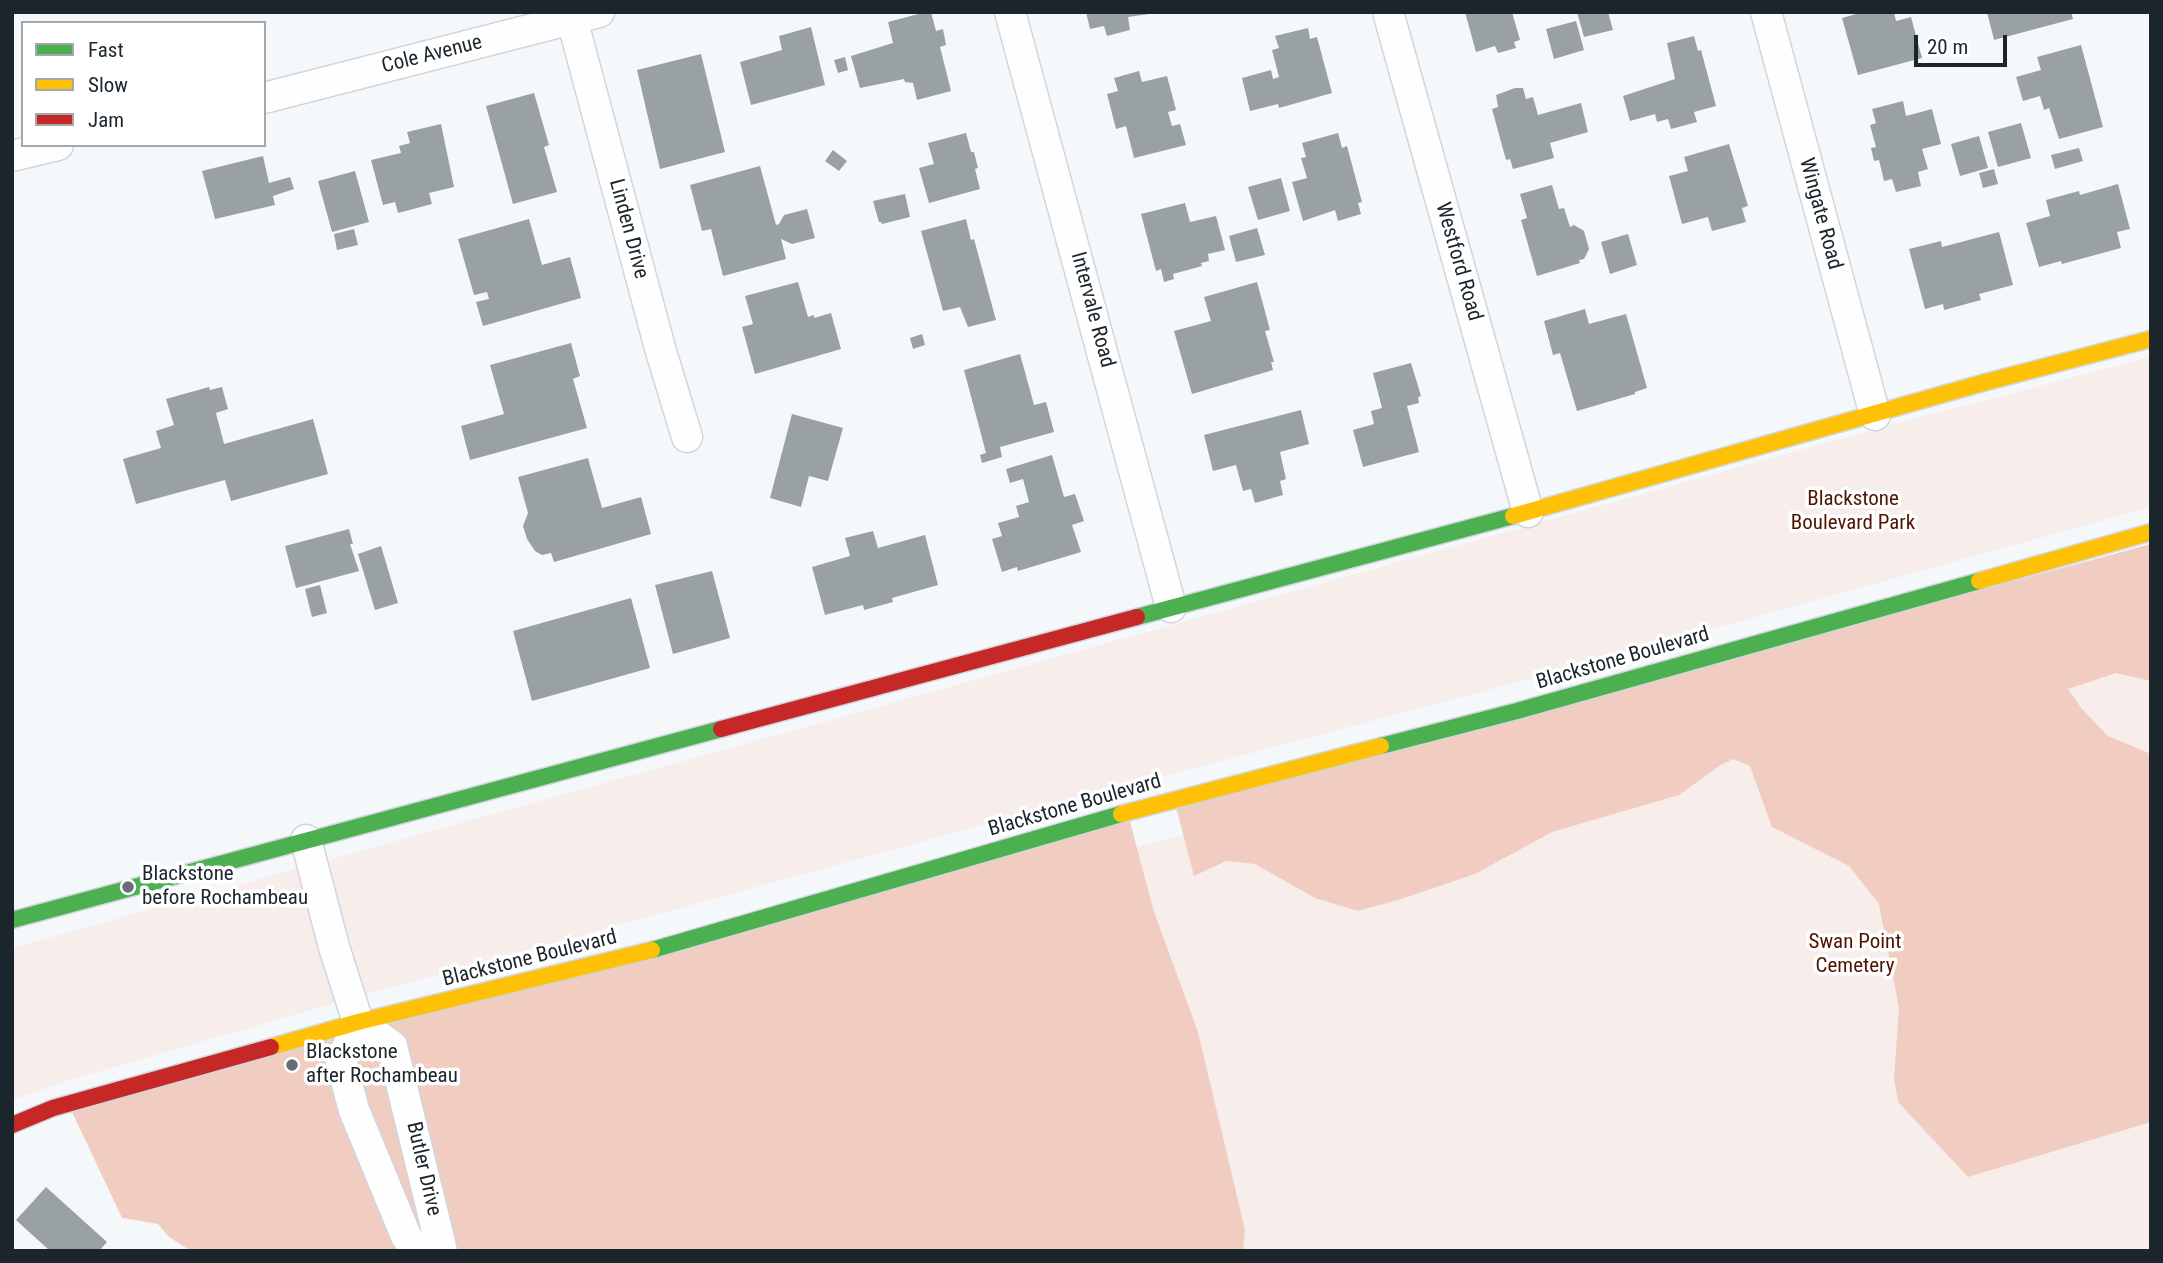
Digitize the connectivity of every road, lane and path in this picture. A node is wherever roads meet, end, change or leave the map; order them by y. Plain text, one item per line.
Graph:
1 (1010, 12) edge
2 (1388, 12) edge
3 (1766, 12) edge
4 (586, 16) edge
5 (266, 97) edge
6 (50, 147) edge
7 (12, 156) edge
8 (2151, 339) edge
9 (1875, 415) junction
10 (687, 437) dead end
11 (1528, 512) junction
12 (2151, 531) edge
13 (1171, 607) junction
14 (306, 840) junction
15 (12, 920) edge
16 (358, 1023) junction
17 (12, 1125) edge
18 (417, 1251) edge
19 (442, 1251) edge

1 - 13 street, Intervale Road
2 - 11 street, Westford Road
3 - 9 street, Wingate Road
4 - 5 street, Cole Avenue
4 - 10 street, Linden Drive
6 - 7 street
8 - 9 main road
9 - 11 main road
11 - 13 main road
12 - 16 main road, Blackstone Boulevard
13 - 14 main road
14 - 15 main road
14 - 16 street
16 - 17 main road, Blackstone Boulevard
16 - 18 street, Butler Drive
16 - 19 street, Butler Drive

